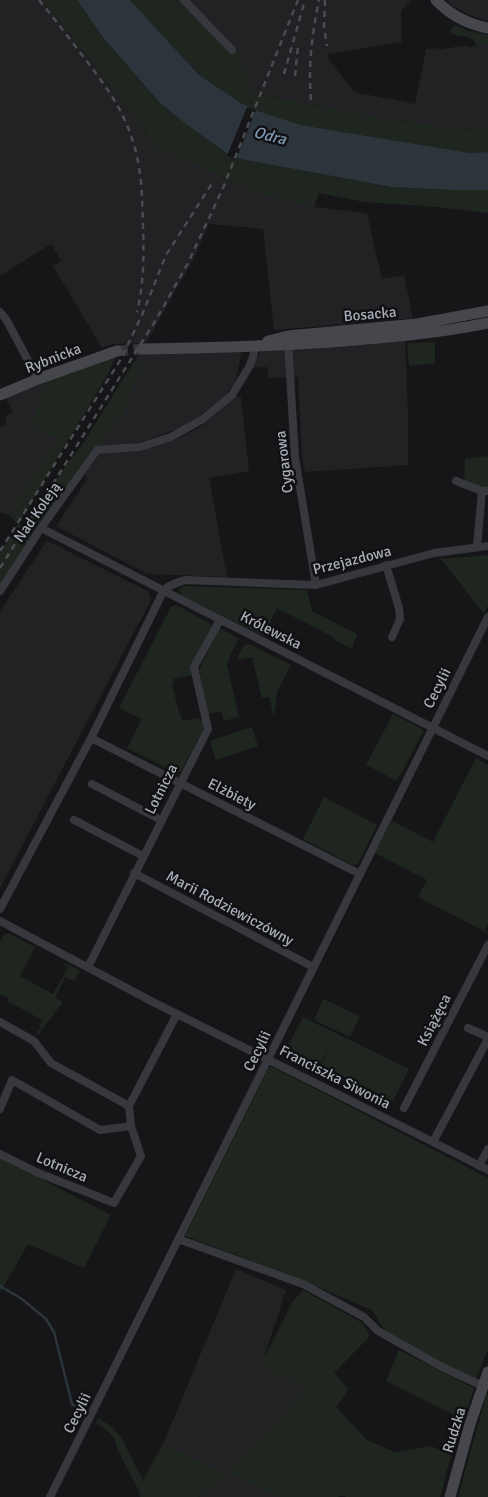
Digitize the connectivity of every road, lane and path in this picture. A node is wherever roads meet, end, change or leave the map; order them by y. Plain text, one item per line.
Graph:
1 (184, 0) edge
2 (436, 0) edge
3 (488, 28) edge
4 (232, 50) dead end
5 (0, 312) edge
6 (488, 312) edge
7 (488, 323) edge
8 (288, 340) junction
9 (255, 346) junction
10 (142, 349) tunnel mouth
11 (117, 350) tunnel mouth
12 (38, 379) junction
13 (0, 395) edge
14 (456, 481) dead end
15 (485, 491) edge
16 (41, 528) junction
17 (477, 546) junction
18 (488, 546) edge
19 (386, 565) junction
20 (316, 585) junction
21 (164, 590) junction
22 (0, 591) edge
23 (488, 617) edge
24 (220, 620) junction
25 (392, 637) dead end
26 (432, 727) junction
27 (91, 738) junction
28 (488, 756) edge
29 (180, 783) junction
30 (92, 784) dead end
31 (74, 820) dead end
32 (161, 820) junction
33 (143, 856) junction
34 (134, 873) junction
35 (360, 874) junction
36 (0, 909) edge
37 (0, 920) edge
38 (488, 944) edge
39 (88, 967) junction
40 (313, 967) junction
41 (177, 1014) junction
42 (0, 1022) edge
43 (468, 1028) dead end
44 (488, 1038) edge
45 (268, 1059) junction
46 (129, 1106) junction
47 (404, 1108) dead end
48 (0, 1109) edge
49 (131, 1126) junction
50 (433, 1142) junction
51 (488, 1149) edge
52 (0, 1154) edge
53 (479, 1166) junction
54 (488, 1170) edge
55 (178, 1239) junction
56 (488, 1372) edge
57 (483, 1386) junction
58 (50, 1497) edge
59 (450, 1497) edge

1 - 4 street
2 - 3 street
5 - 12 street
6 - 8 street, Bosacka
7 - 8 street, Bosacka
8 - 9 street, Bosacka
8 - 20 street, Cygarowa
9 - 10 street, Bosacka
9 - 16 street, Nad Koleją
11 - 12 street, Rybnicka
12 - 13 street, Rybnicka
14 - 15 street
15 - 17 street
16 - 21 street, Królewska
16 - 22 street, Nad Koleją
17 - 18 street, Przejazdowa
17 - 19 street, Przejazdowa
19 - 20 street, Przejazdowa
19 - 25 street
20 - 21 street, Przejazdowa
21 - 24 street, Królewska
21 - 27 street
23 - 26 street, Cecylii
24 - 26 street, Królewska
24 - 29 street, Lotnicza
26 - 28 street, Królewska
26 - 35 street, Cecylii
27 - 29 street, Elżbiety
27 - 36 street
29 - 32 street, Lotnicza
29 - 35 street, Elżbiety
30 - 32 street
31 - 33 street
32 - 33 street, Lotnicza
33 - 34 street, Lotnicza
34 - 39 street, Lotnicza
34 - 40 street, Marii Rodziewiczówny
35 - 40 street, Cecylii
37 - 39 street, Franciszka Siwonia
38 - 47 street, Książęca
39 - 41 street, Franciszka Siwonia
40 - 45 street, Cecylii
41 - 45 street, Franciszka Siwonia
41 - 46 street
42 - 46 street
43 - 44 street
44 - 50 street
45 - 50 street, Franciszka Siwonia
45 - 55 street, Cecylii
46 - 49 street
48 - 49 street
49 - 52 street, Lotnicza
50 - 53 street, Franciszka Siwonia
51 - 53 street
53 - 54 street, Franciszka Siwonia
55 - 57 street
55 - 58 street, Cecylii
56 - 57 street, Rudzka
57 - 59 street, Rudzka

